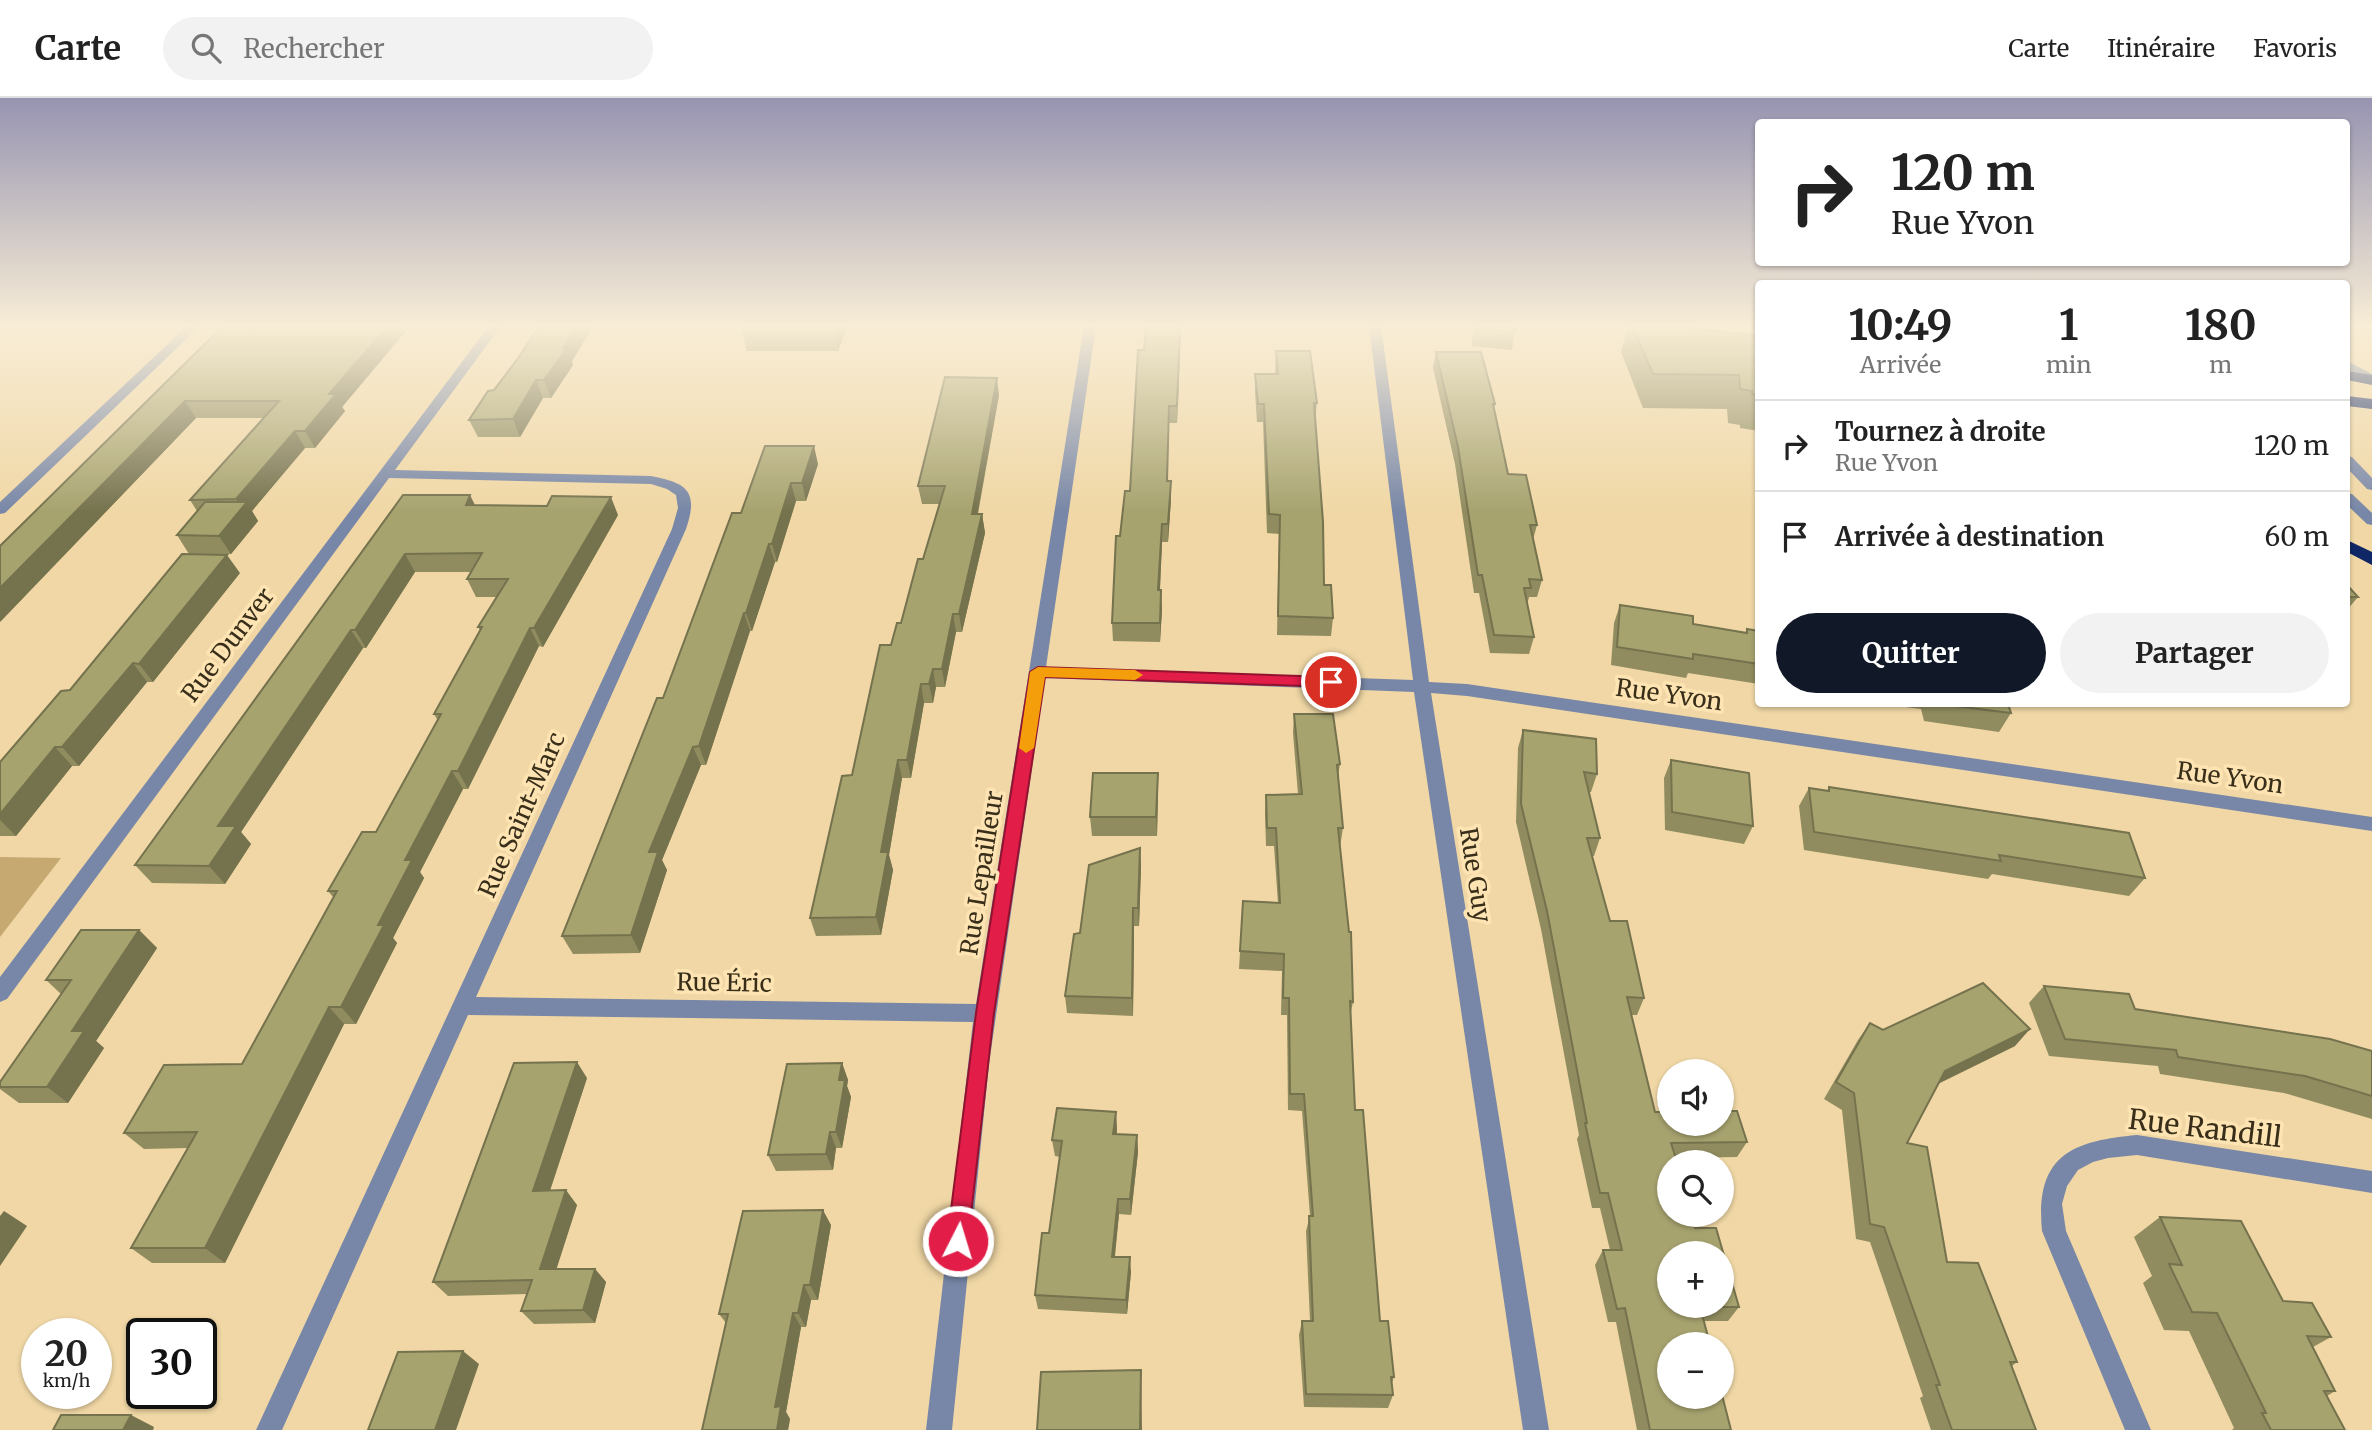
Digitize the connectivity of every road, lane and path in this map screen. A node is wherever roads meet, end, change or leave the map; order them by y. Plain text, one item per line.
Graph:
1 (128, 388) edge
2 (449, 388) edge
3 (1081, 388) edge
4 (1383, 388) edge
5 (2350, 401) edge
6 (2372, 404) edge
7 (2350, 463) edge
8 (386, 474) junction
9 (2372, 486) edge
10 (2350, 500) edge
11 (0, 510) edge
12 (2372, 521) edge
13 (2350, 547) edge
14 (2372, 559) edge
15 (1038, 672) junction
16 (1422, 686) junction
17 (2372, 824) edge
18 (0, 993) edge
19 (462, 1006) junction
20 (985, 1013) junction
21 (2372, 1182) edge
22 (269, 1430) edge
23 (939, 1430) edge
24 (1536, 1430) edge
25 (2138, 1430) edge

1 - 11 street
2 - 8 street, Rue Dunver
3 - 15 street, Rue Lepailleur
4 - 16 street, Rue Guy
5 - 6 highway
7 - 9 street
8 - 18 street, Rue Dunver
8 - 19 street, Rue Saint-Marc
10 - 12 street
13 - 14 highway
15 - 16 street, Rue Yvon
15 - 20 street, Rue Lepailleur
16 - 17 street, Rue Yvon
16 - 24 street, Rue Guy
19 - 20 street, Rue Éric
19 - 22 street, Rue Saint-Marc
20 - 23 street, Rue Lepailleur
21 - 25 street, Rue Randill

